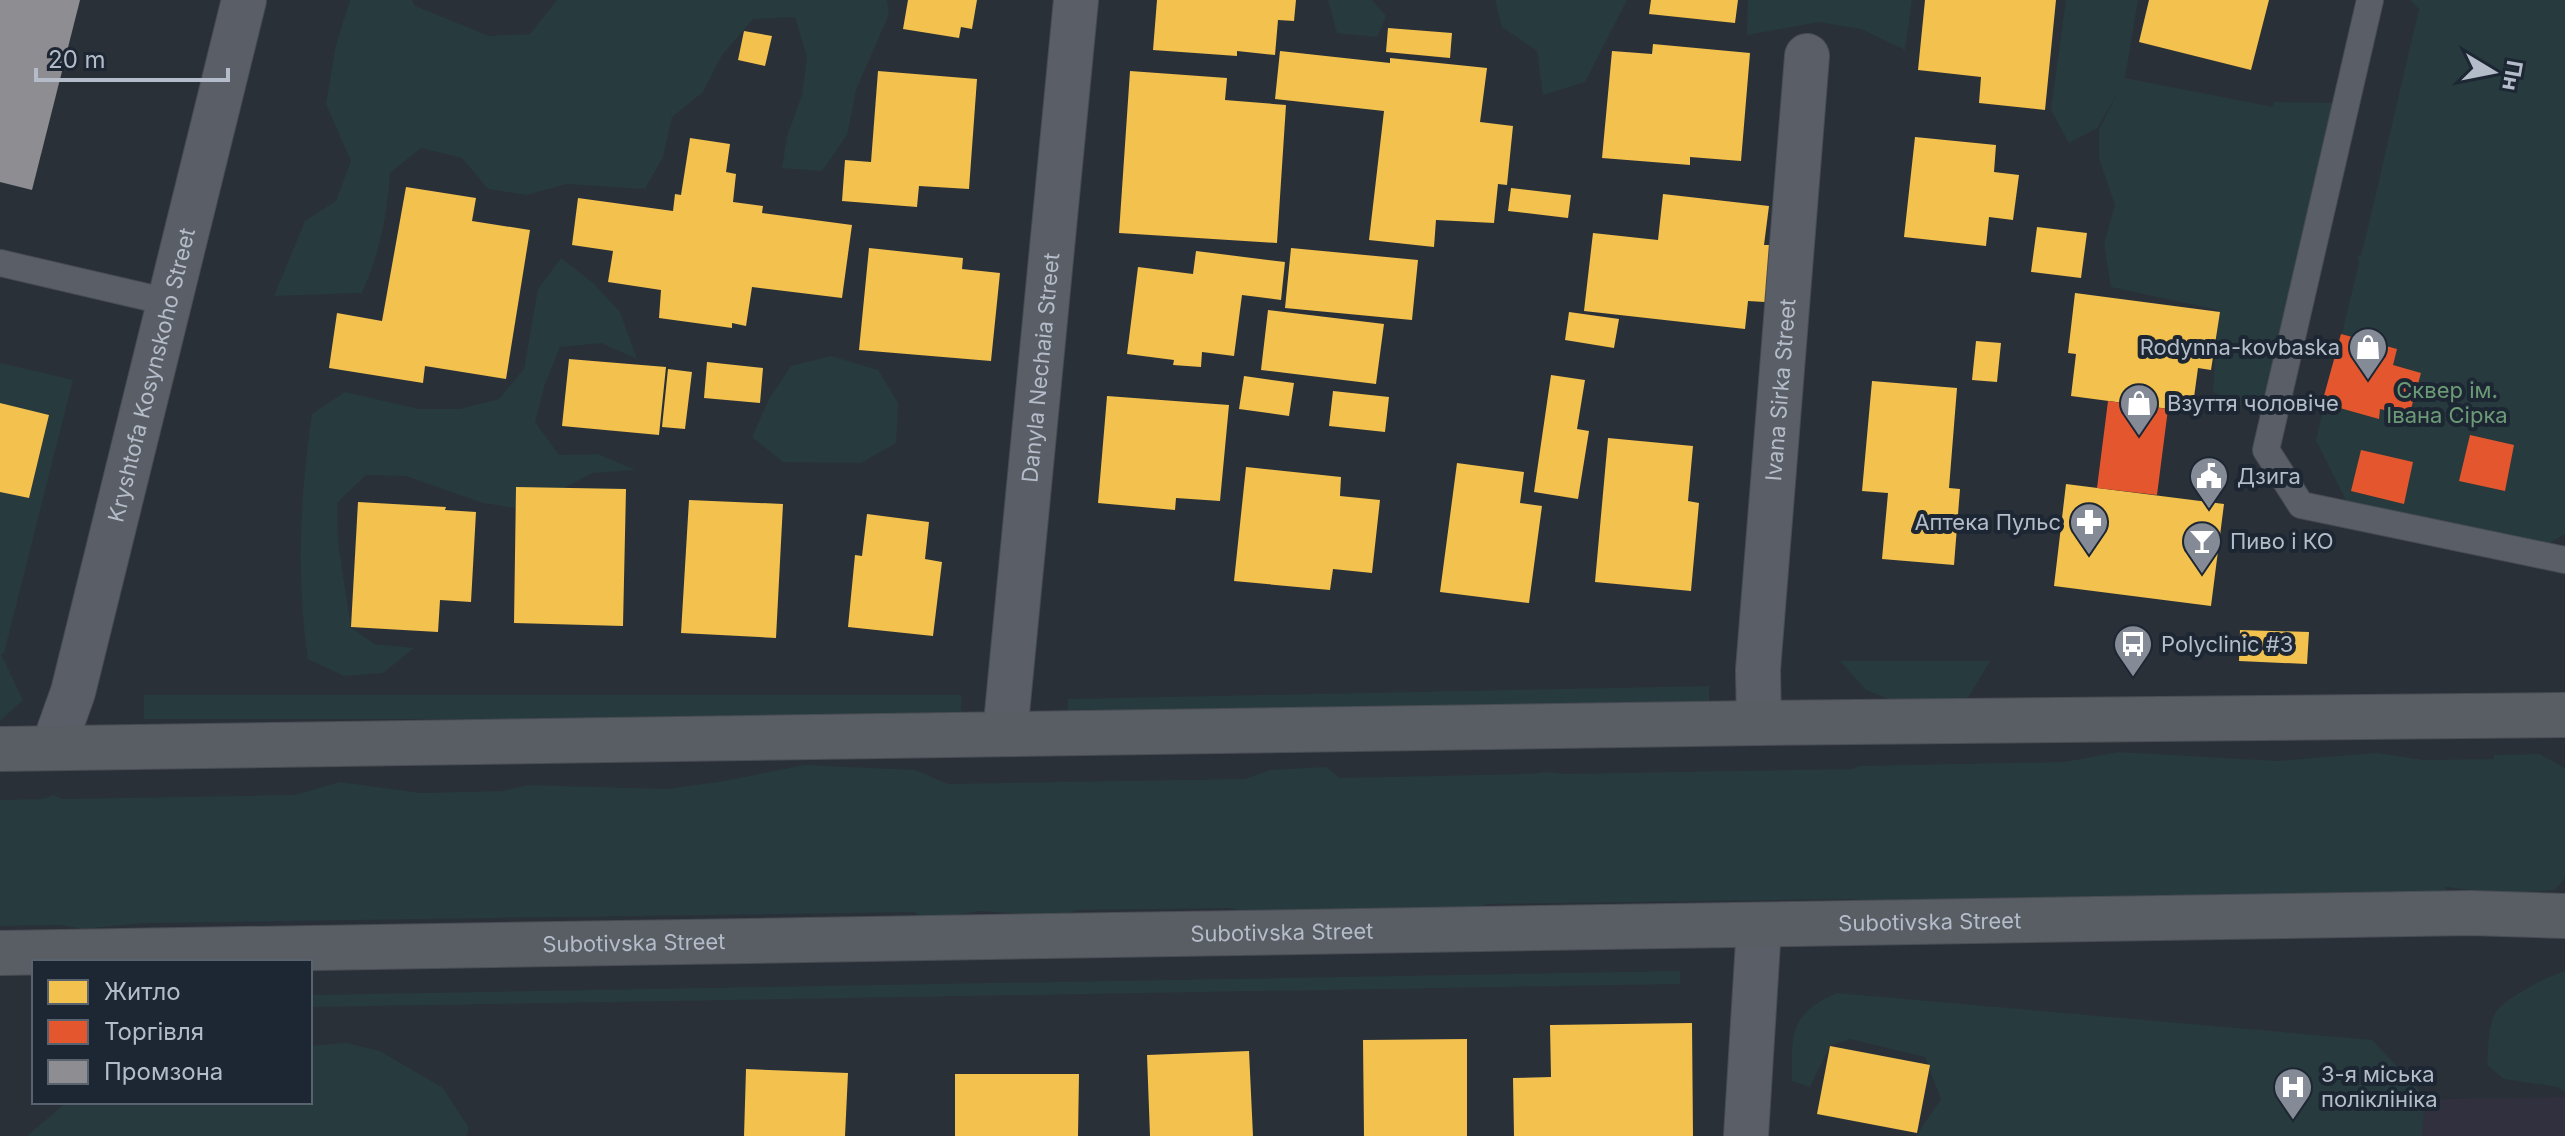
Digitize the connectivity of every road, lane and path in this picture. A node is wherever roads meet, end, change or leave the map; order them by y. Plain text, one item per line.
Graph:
1 (244, 0) edge
2 (1076, 0) edge
3 (2370, 0) edge
4 (1807, 56) dead end
5 (0, 263) edge
6 (168, 302) junction
7 (2565, 560) edge
8 (2565, 715) edge
9 (1759, 723) junction
10 (1005, 734) junction
11 (53, 748) junction
12 (0, 749) edge
13 (2565, 916) edge
14 (1759, 926) junction
15 (0, 953) edge
16 (1746, 1136) edge

1 - 6 street, Kryshtofa Kosynskoho Street
2 - 10 street, Danyla Nechaia Street
3 - 7 lane
4 - 9 street, Ivana Sirka Street
5 - 6 lane
6 - 11 street, Kryshtofa Kosynskoho Street
8 - 9 street
9 - 10 street
10 - 11 street
11 - 12 street
13 - 14 street, Subotivska Street
14 - 15 street, Subotivska Street
14 - 16 street

